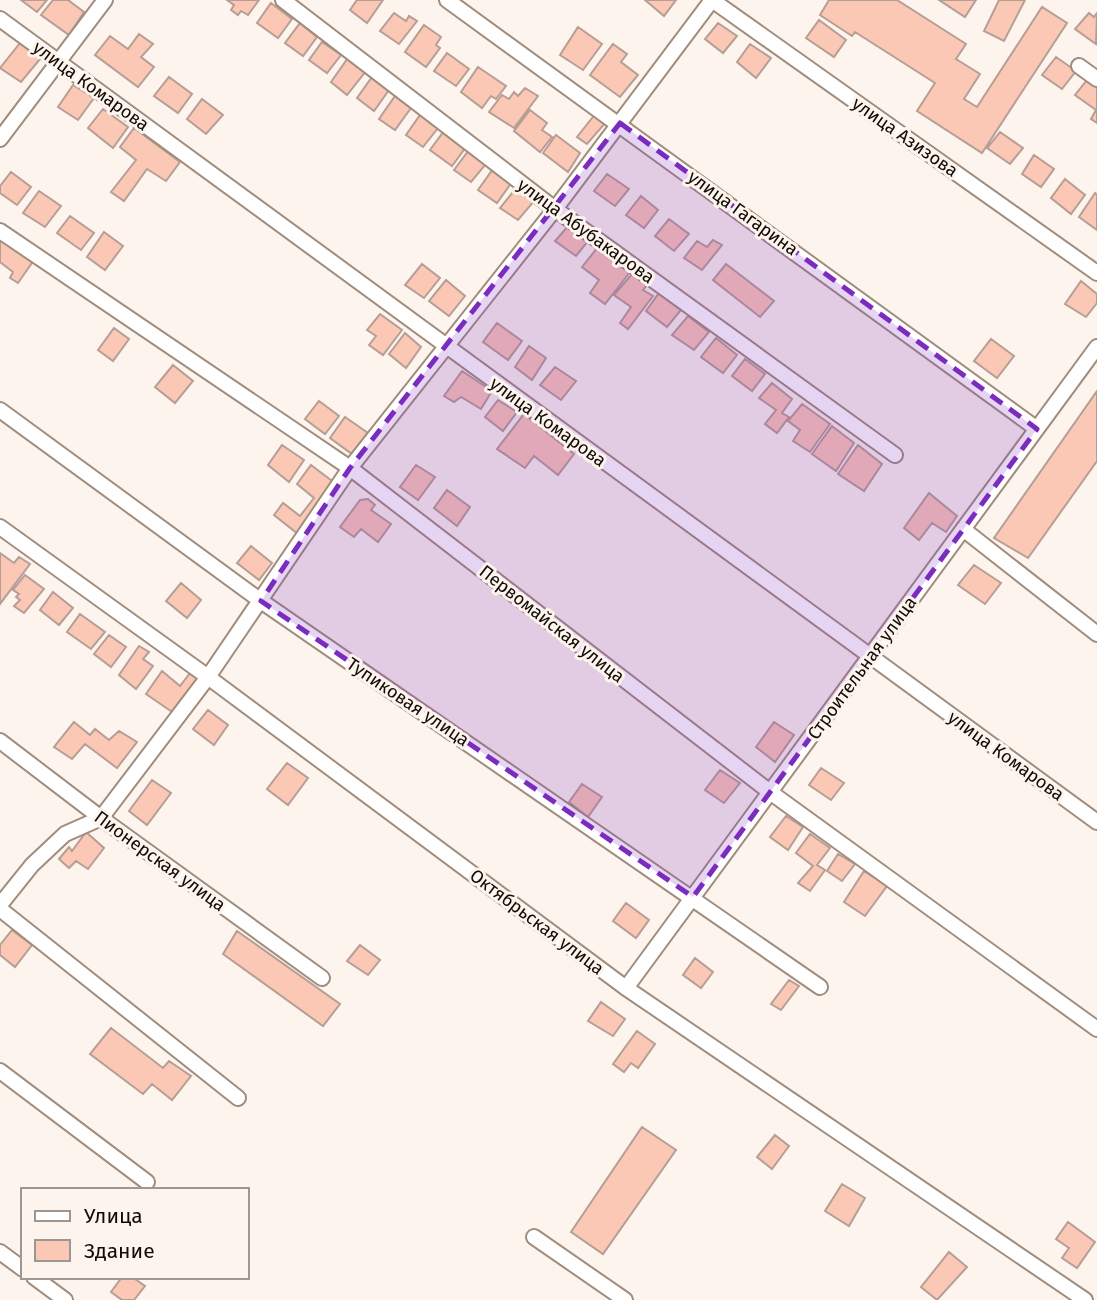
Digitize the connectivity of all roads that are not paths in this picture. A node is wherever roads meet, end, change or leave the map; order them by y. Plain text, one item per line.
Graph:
1 (105, 0) edge
2 (283, 0) edge
3 (447, 0) edge
4 (712, 0) edge
5 (0, 19) edge
6 (57, 62) junction
7 (1079, 66) dead end
8 (1097, 79) edge
9 (620, 123) junction
10 (0, 139) edge
11 (555, 209) junction
12 (0, 231) edge
13 (1097, 273) edge
14 (445, 347) junction
15 (1097, 347) edge
16 (0, 410) edge
17 (1037, 429) junction
18 (895, 455) dead end
19 (350, 468) junction
20 (0, 527) edge
21 (963, 529) junction
22 (261, 601) junction
23 (1097, 634) edge
24 (870, 656) junction
25 (208, 677) junction
26 (0, 741) edge
27 (770, 792) junction
28 (100, 818) junction
29 (1097, 822) edge
30 (693, 897) junction
31 (0, 907) edge
32 (322, 978) dead end
33 (820, 987) dead end
34 (626, 988) junction
35 (1097, 1029) edge
36 (0, 1071) edge
37 (238, 1098) dead end
38 (147, 1182) dead end
39 (534, 1237) dead end
40 (0, 1252) edge
41 (21, 1268) edge
42 (37, 1279) edge
43 (1097, 1292) edge
44 (65, 1300) edge
45 (625, 1300) edge
46 (1085, 1300) edge
47 (1091, 1300) edge

1 - 6 street
2 - 11 street, улица Абубакарова
3 - 9 street, улица Гагарина
4 - 9 street
4 - 13 street, улица Азизова
5 - 6 street, улица Комарова
6 - 10 street
6 - 14 street, улица Комарова
7 - 8 street
9 - 11 street
9 - 17 street, улица Гагарина
11 - 14 street
11 - 18 street, улица Абубакарова
12 - 19 street, Первомайская улица
14 - 19 street
14 - 24 street, улица Комарова
15 - 17 street, Строительная улица
16 - 22 street, Тупиковая улица
17 - 21 street, Строительная улица
19 - 22 street
19 - 27 street, Первомайская улица
20 - 25 street, Октябрьская улица
21 - 23 street
21 - 24 street, Строительная улица
22 - 25 street
22 - 30 street, Тупиковая улица
24 - 27 street, Строительная улица
24 - 29 street, улица Комарова
25 - 28 street
25 - 34 street, Октябрьская улица
26 - 28 street, Пионерская улица
27 - 30 street, Строительная улица
27 - 35 street, Первомайская улица
28 - 31 street
28 - 32 street, Пионерская улица
30 - 33 street, Тупиковая улица
30 - 34 street, Строительная улица
31 - 37 street
34 - 46 street, Октябрьская улица
36 - 38 street
39 - 45 street
40 - 41 street
42 - 44 street
43 - 47 street

